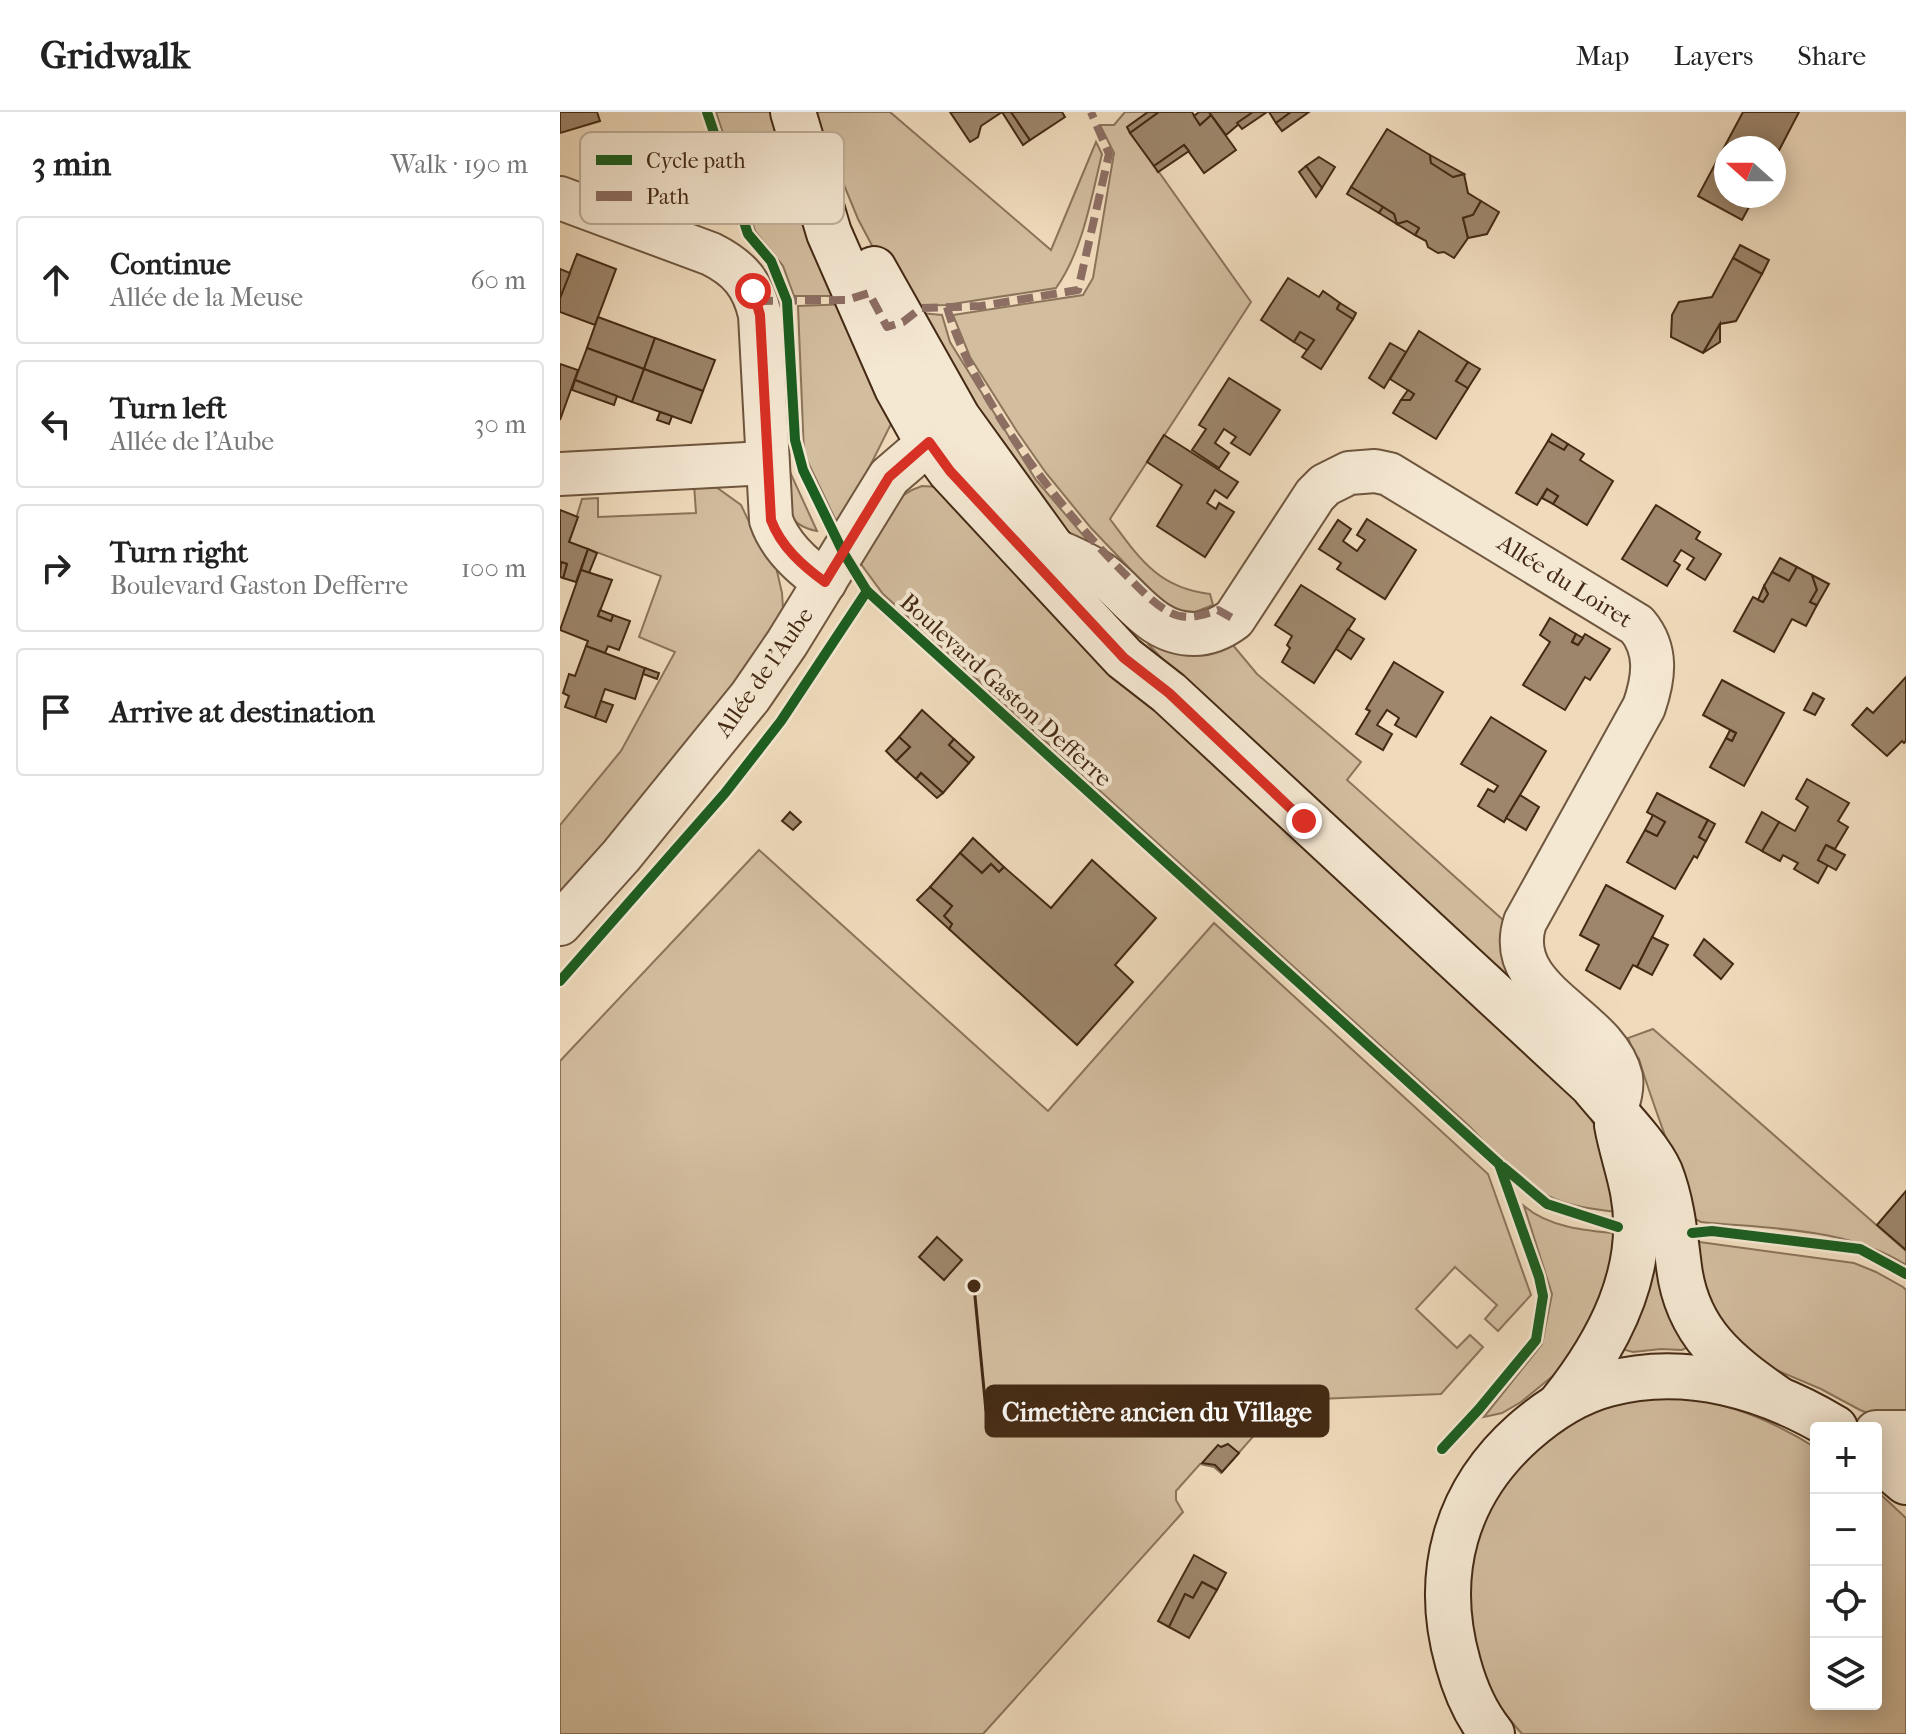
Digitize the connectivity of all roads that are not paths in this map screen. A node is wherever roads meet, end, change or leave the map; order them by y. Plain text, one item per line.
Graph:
1 (794, 112) edge
2 (800, 132) edge
3 (560, 198) edge
4 (580, 205) edge
5 (630, 224) edge
6 (826, 224) edge
7 (944, 430) junction
8 (766, 463) junction
9 (560, 474) edge
10 (1053, 549) junction
11 (825, 582) junction
12 (1169, 693) junction
13 (560, 924) edge
14 (1615, 1114) junction
15 (1778, 1399) junction
16 (1559, 1405) junction
17 (1830, 1422) edge
18 (1882, 1432) edge
19 (1906, 1432) edge
20 (1882, 1462) edge
21 (1906, 1482) edge
22 (1490, 1732) edge

1 - 2 street
3 - 4 street
5 - 8 street
6 - 7 street
7 - 10 street
7 - 11 street, Allée de l'Aube
7 - 12 street
8 - 9 street
8 - 11 street
10 - 12 street
10 - 14 street, Allée du Loiret
11 - 13 street, Allée de l'Aube
12 - 14 street
14 - 15 street
14 - 16 street
15 - 16 street
15 - 17 street
16 - 22 street
18 - 19 street
20 - 21 street

